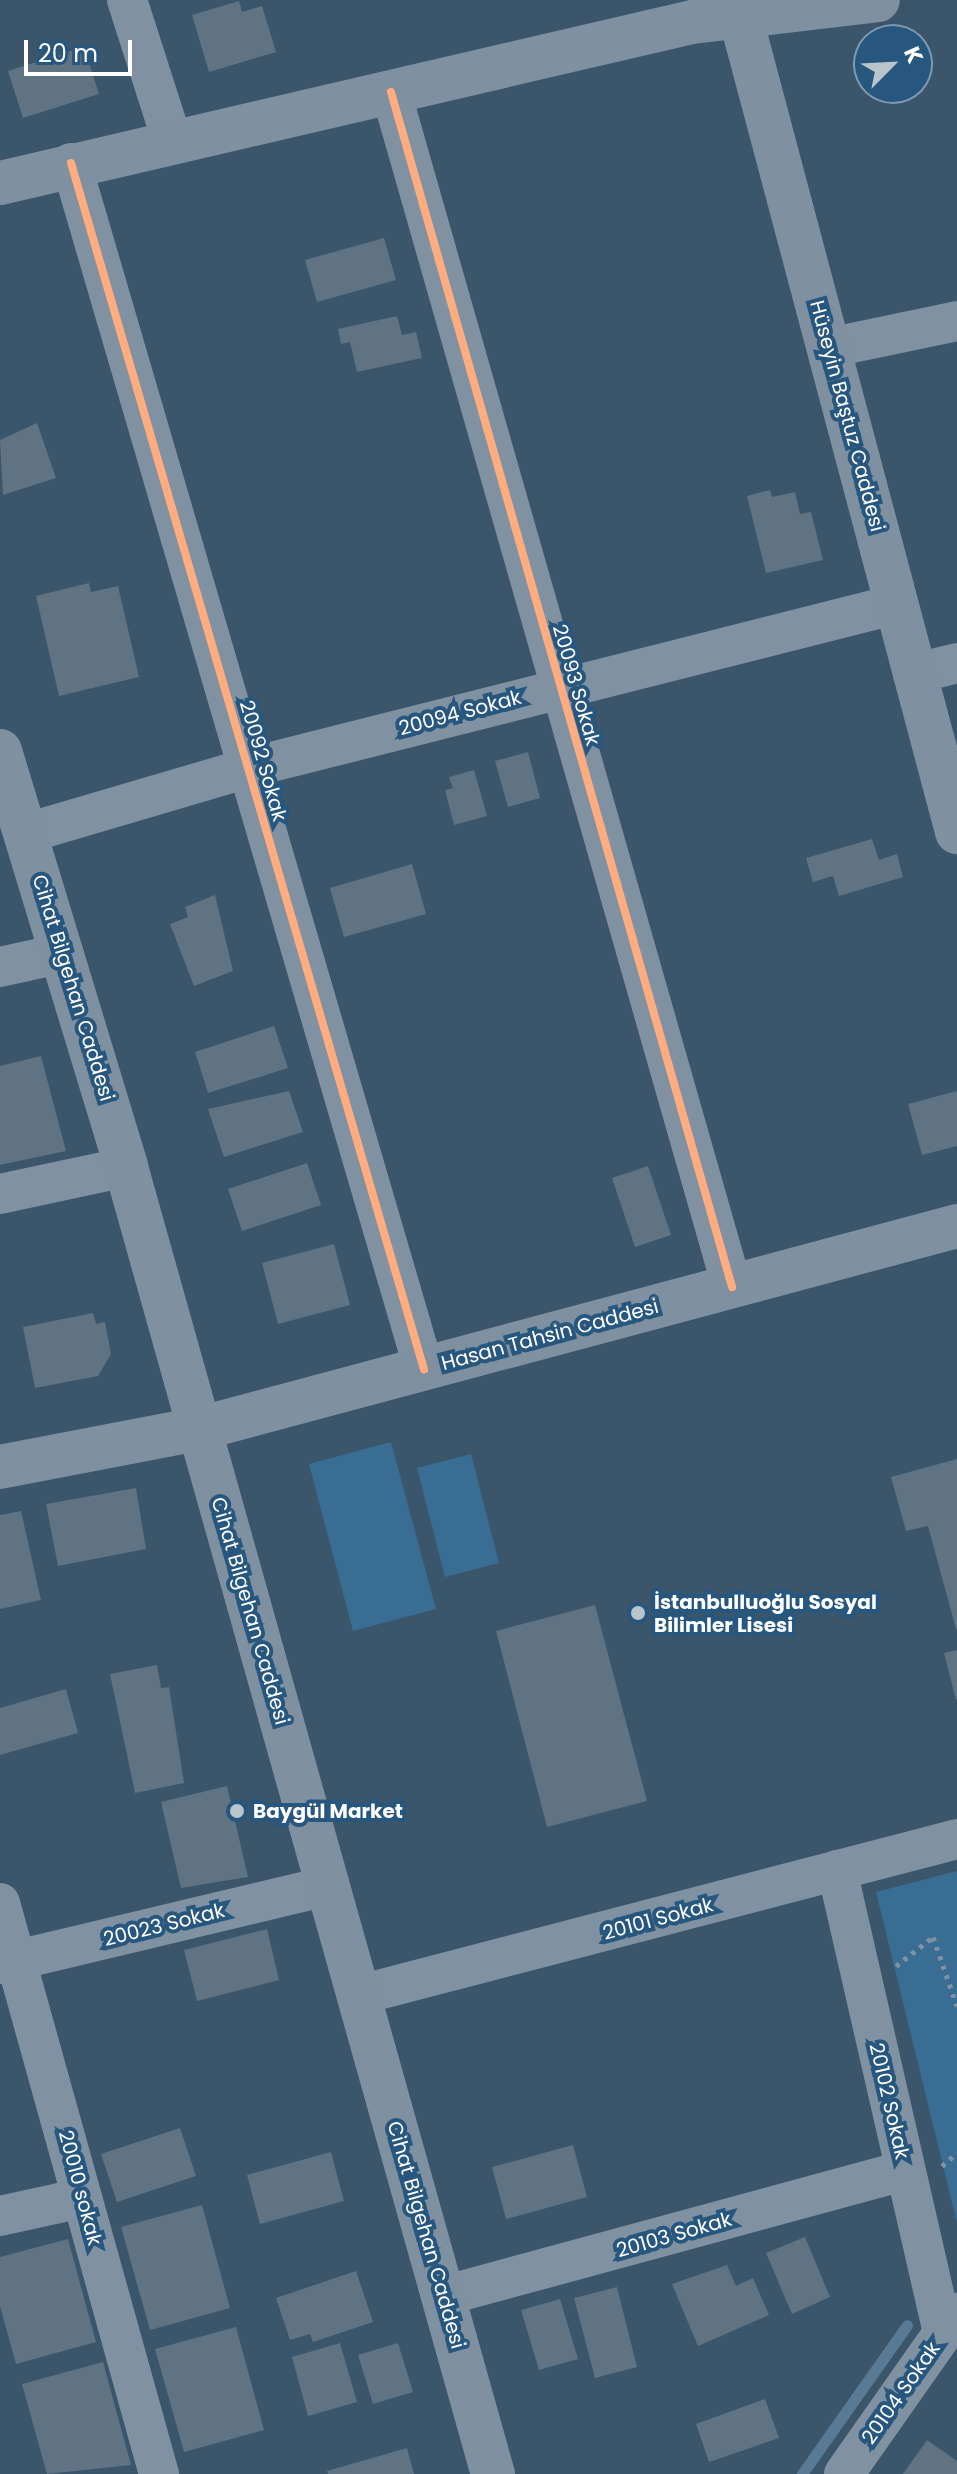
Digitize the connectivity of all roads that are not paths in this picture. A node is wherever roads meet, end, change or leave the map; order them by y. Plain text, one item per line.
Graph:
1 (127, 0) edge
2 (878, 0) edge
3 (738, 8) edge
4 (391, 92) junction
5 (173, 143) junction
6 (71, 163) junction
7 (0, 183) edge
8 (957, 321) edge
9 (828, 348) junction
10 (897, 604) junction
11 (957, 663) edge
12 (913, 674) junction
13 (560, 687) junction
14 (3, 767) edge
15 (248, 768) junction
16 (957, 832) edge
17 (27, 833) junction
18 (63, 953) junction
19 (0, 967) edge
20 (126, 1167) junction
21 (0, 1194) edge
22 (957, 1226) edge
23 (732, 1287) junction
24 (424, 1369) junction
25 (198, 1429) junction
26 (0, 1467) edge
27 (957, 1839) edge
28 (837, 1870) junction
29 (327, 1886) junction
30 (0, 1903) edge
31 (9, 1962) edge
32 (359, 1995) junction
33 (904, 2171) junction
34 (82, 2198) junction
35 (0, 2216) edge
36 (443, 2296) junction
37 (950, 2323) edge
38 (159, 2474) edge
39 (493, 2474) edge
40 (844, 2474) edge

1 - 5 street
2 - 3 main road
3 - 4 main road
3 - 9 main road, Hüseyin Baştuz Caddesi
4 - 5 main road
4 - 13 street, 20093 Sokak
5 - 6 main road
6 - 7 main road
6 - 15 street, 20092 Sokak
8 - 9 street
9 - 10 main road, Hüseyin Baştuz Caddesi
10 - 12 main road, Hüseyin Baştuz Caddesi
10 - 13 street, 20094 Sokak
11 - 12 street
12 - 16 main road, Hüseyin Baştuz Caddesi
13 - 15 street, 20094 Sokak
13 - 23 street, 20093 Sokak
14 - 17 main road, Cihat Bilgehan Caddesi
15 - 17 street, 20094 Sokak
15 - 24 street, 20092 Sokak
17 - 18 main road, Cihat Bilgehan Caddesi
18 - 19 street
18 - 20 main road, Cihat Bilgehan Caddesi
20 - 21 street
20 - 25 main road, Cihat Bilgehan Caddesi
22 - 23 main road, Hasan Tahsin Caddesi
23 - 24 main road, Hasan Tahsin Caddesi
24 - 25 main road, Hasan Tahsin Caddesi
25 - 26 main road, Hasan Tahsin Caddesi
25 - 29 main road, Cihat Bilgehan Caddesi
27 - 28 street, 20101 Sokak
28 - 32 street, 20101 Sokak
28 - 33 street, 20102 Sokak
29 - 31 street, 20023 Sokak
29 - 32 main road, Cihat Bilgehan Caddesi
30 - 31 street, 20010 sokak
31 - 34 street, 20010 sokak
32 - 36 main road, Cihat Bilgehan Caddesi
33 - 36 street, 20103 Sokak
33 - 37 street, 20102 Sokak
34 - 35 street
34 - 38 street, 20010 sokak
36 - 39 main road, Cihat Bilgehan Caddesi
37 - 40 street, 20104 Sokak

